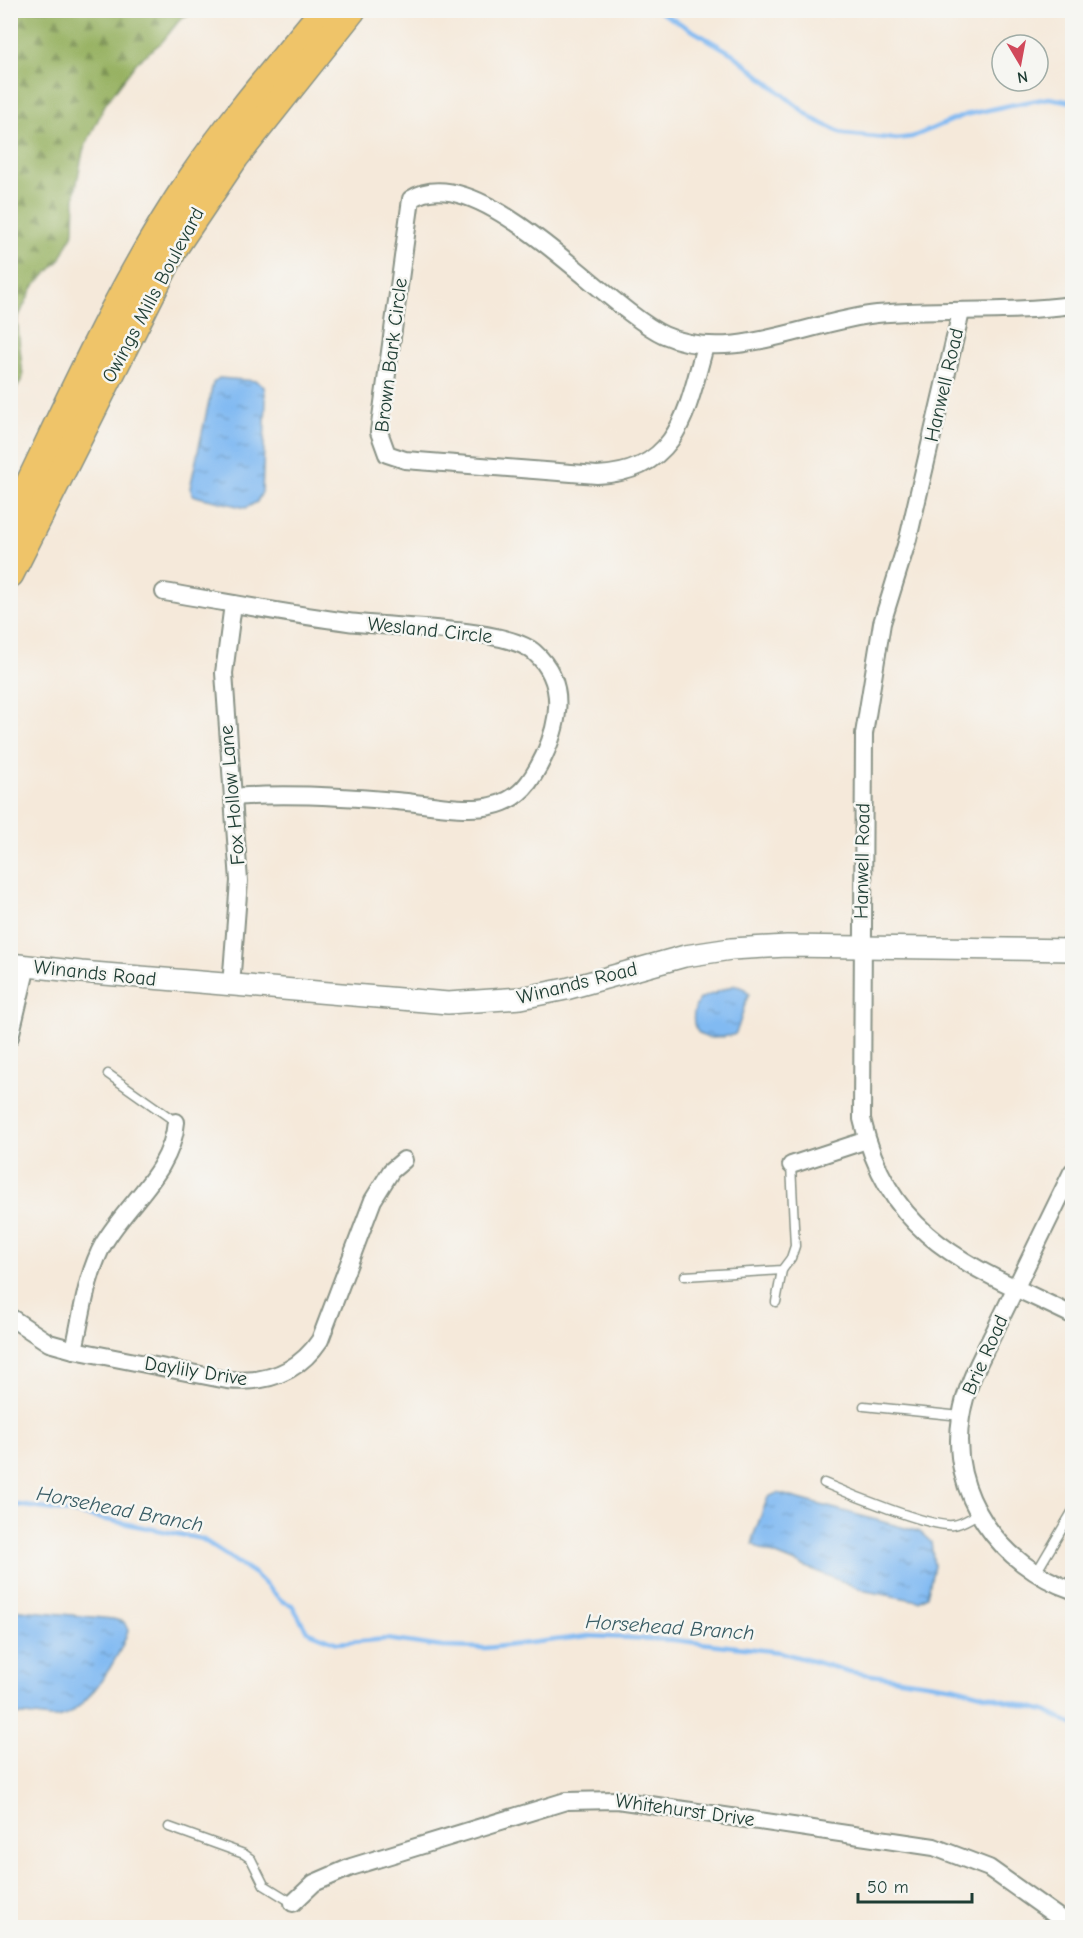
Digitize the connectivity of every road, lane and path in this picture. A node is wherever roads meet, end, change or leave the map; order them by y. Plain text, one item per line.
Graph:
1 (324, 10) edge
2 (352, 10) edge
3 (1072, 305) edge
4 (961, 312) junction
5 (705, 345) junction
6 (10, 524) edge
7 (10, 574) edge
8 (164, 592) dead end
9 (233, 603) junction
10 (233, 797) junction
11 (861, 949) junction
12 (1072, 950) edge
13 (19, 965) edge
14 (231, 986) junction
15 (10, 1037) edge
16 (108, 1074) dead end
17 (176, 1122) joint
18 (867, 1140) junction
19 (404, 1160) dead end
20 (790, 1165) joint
21 (1072, 1173) edge
22 (782, 1270) junction
23 (686, 1276) dead end
24 (1016, 1288) junction
25 (776, 1302) dead end
26 (1072, 1315) edge
27 (10, 1317) edge
28 (74, 1350) junction
29 (864, 1406) dead end
30 (961, 1416) junction
31 (824, 1483) dead end
32 (1072, 1512) edge
33 (978, 1514) junction
34 (1036, 1573) junction
35 (1072, 1590) edge
36 (169, 1827) dead end
37 (293, 1903) joint
38 (1072, 1927) edge

1 - 6 main road, Owings Mills Boulevard
2 - 7 main road, Owings Mills Boulevard
3 - 4 street, Brown Bark Circle
4 - 5 street, Brown Bark Circle
4 - 11 street, Hanwell Road
5 - 5 street, Brown Bark Circle
8 - 9 street, Wesland Circle
9 - 10 street, Fox Hollow Lane
9 - 10 street, Wesland Circle
10 - 14 street, Fox Hollow Lane
11 - 12 street, Winands Road
11 - 14 street, Winands Road
11 - 18 street, Hanwell Road
13 - 14 street, Winands Road
13 - 15 street
16 - 17 lane
17 - 28 street
18 - 20 street
18 - 24 street, Hanwell Road
19 - 28 street, Daylily Drive
20 - 22 lane
21 - 24 street, Brie Road
22 - 23 lane
22 - 25 lane
24 - 26 street, Hanwell Road
24 - 30 street, Brie Road
27 - 28 street, Daylily Drive
29 - 30 lane
30 - 33 street, Brie Road
31 - 33 lane
32 - 34 lane
33 - 34 street, Brie Road
34 - 35 street, Brie Road
36 - 37 lane
37 - 38 street, Whitehurst Drive

